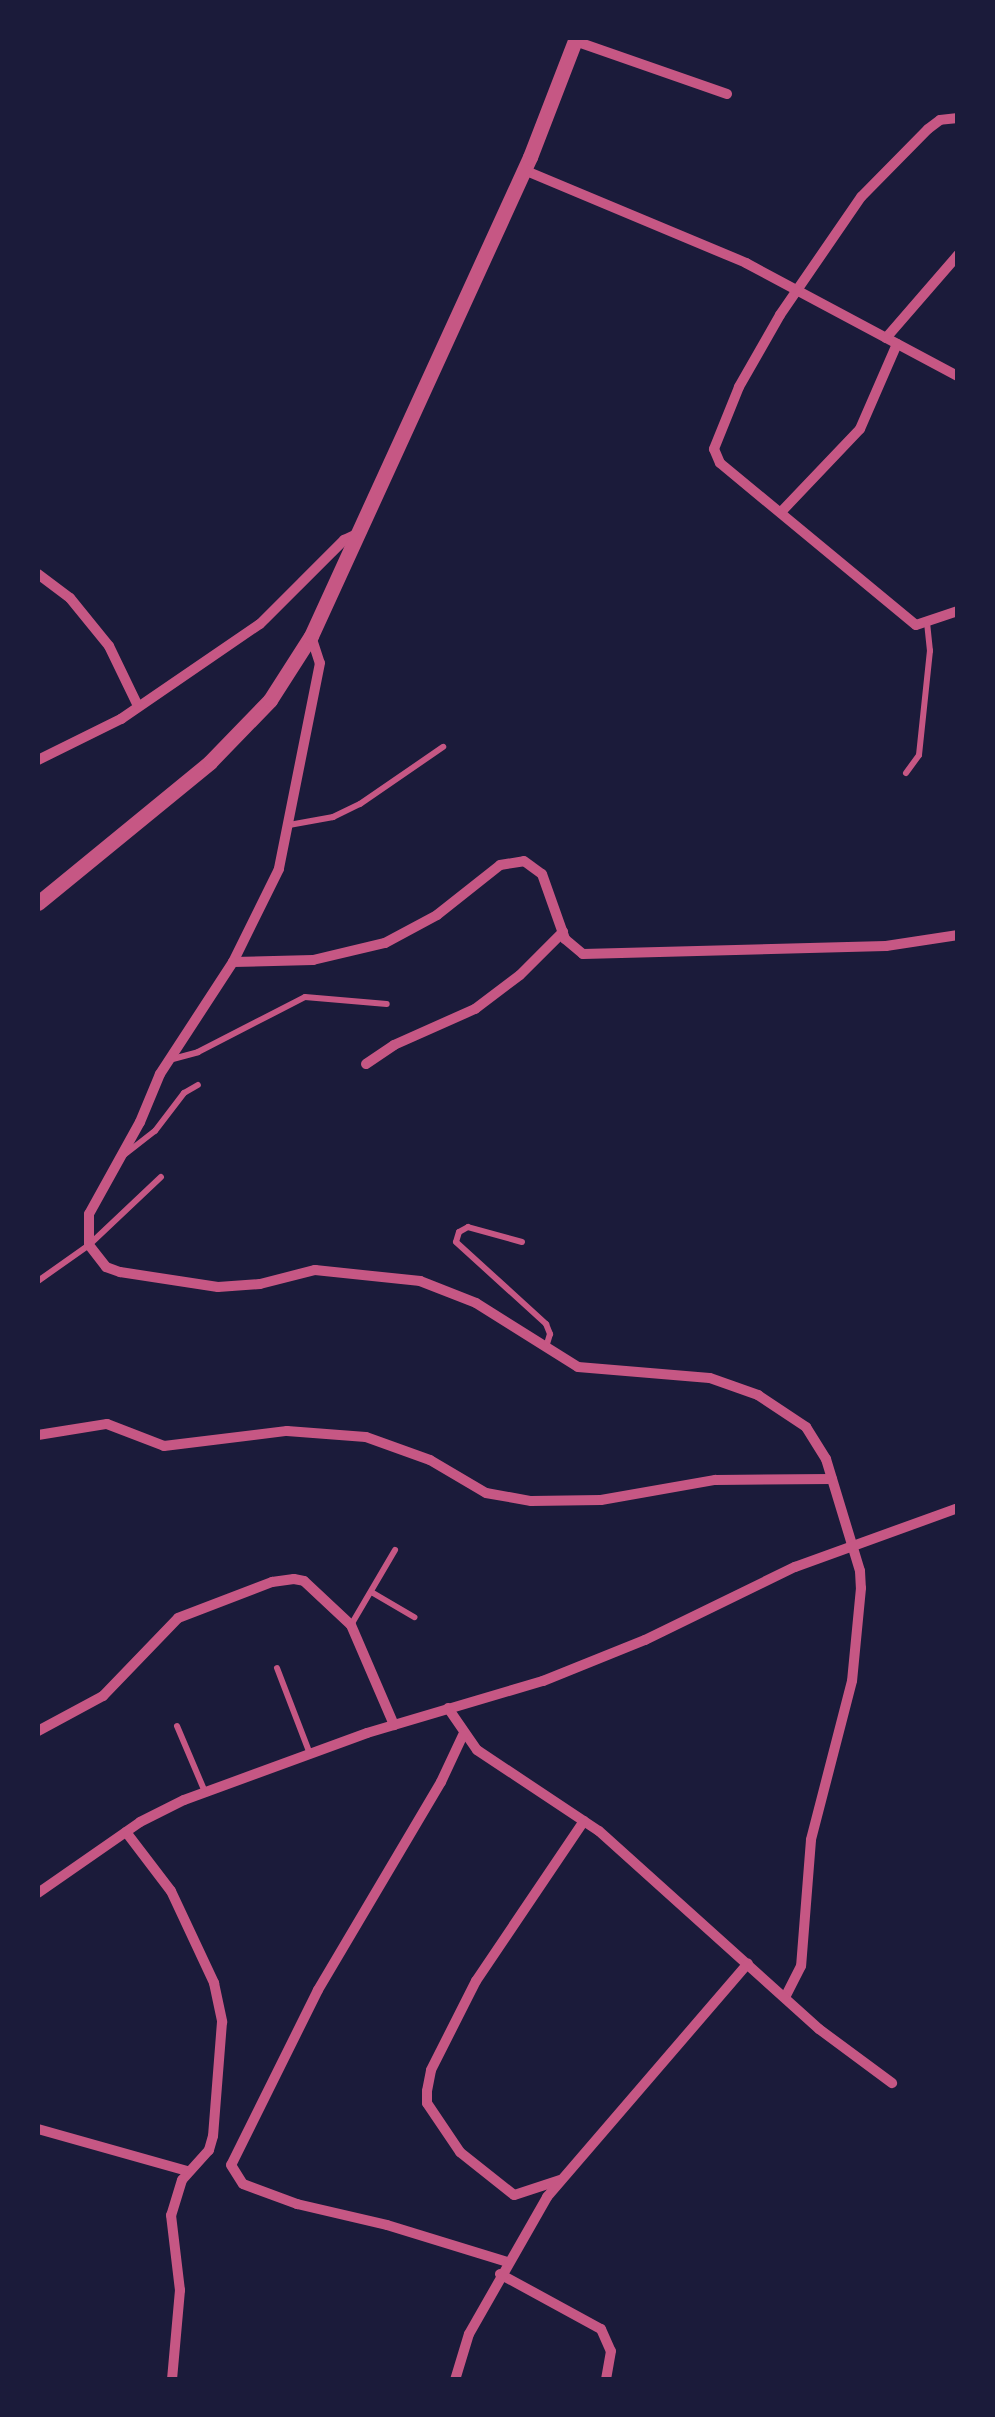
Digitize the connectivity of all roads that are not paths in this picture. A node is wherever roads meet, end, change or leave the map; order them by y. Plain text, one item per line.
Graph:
1 (576, 39) edge
2 (727, 94) dead end
3 (958, 118) edge
4 (524, 170) junction
5 (958, 256) edge
6 (797, 292) junction
7 (892, 341) junction
8 (958, 376) edge
9 (782, 511) junction
10 (360, 532) junction
11 (38, 574) edge
12 (958, 611) edge
13 (927, 624) junction
14 (312, 636) junction
15 (138, 706) junction
16 (444, 746) dead end
17 (38, 760) edge
18 (906, 773) dead end
19 (289, 825) junction
20 (38, 903) edge
21 (563, 932) junction
22 (958, 935) edge
23 (233, 962) junction
24 (387, 1004) dead end
25 (167, 1060) junction
26 (366, 1064) dead end
27 (198, 1085) dead end
28 (122, 1156) junction
29 (161, 1177) dead end
30 (522, 1242) dead end
31 (89, 1245) junction
32 (38, 1281) edge
33 (545, 1348) junction
34 (38, 1435) edge
35 (832, 1480) junction
36 (958, 1508) edge
37 (852, 1546) junction
38 (395, 1550) dead end
39 (372, 1593) junction
40 (414, 1617) dead end
41 (352, 1626) junction
42 (277, 1668) dead end
43 (448, 1708) junction
44 (394, 1725) junction
45 (177, 1726) dead end
46 (38, 1731) edge
47 (464, 1734) junction
48 (310, 1754) junction
49 (205, 1792) junction
50 (584, 1822) junction
51 (126, 1832) junction
52 (38, 1893) edge
53 (748, 1964) junction
54 (785, 1998) junction
55 (892, 2084) dead end
56 (38, 2129) edge
57 (187, 2171) junction
58 (561, 2180) junction
59 (506, 2262) junction
60 (500, 2274) junction
61 (607, 2376) edge
62 (172, 2380) edge
63 (455, 2380) edge
64 (595, 2380) edge

1 - 2 street
1 - 4 street
3 - 6 street
4 - 6 street
4 - 10 street
5 - 7 street
6 - 7 street
6 - 9 street
7 - 8 street
7 - 9 street
9 - 13 street
10 - 14 street
10 - 15 street
11 - 15 street
12 - 13 street
13 - 18 lane
14 - 19 street
14 - 20 street
15 - 17 street
16 - 19 lane
19 - 23 street
21 - 22 street
21 - 23 street
21 - 26 street
23 - 25 street
24 - 25 lane
25 - 28 street
27 - 28 lane
28 - 31 street
29 - 31 lane
30 - 33 lane
31 - 32 lane
31 - 33 street
33 - 35 street
34 - 35 street
35 - 37 street
36 - 37 street
37 - 43 street
37 - 54 street
38 - 39 lane
39 - 40 lane
39 - 41 lane
41 - 44 street
41 - 46 street
42 - 48 lane
43 - 44 street
43 - 47 street
44 - 48 street
45 - 49 lane
47 - 50 street
47 - 59 street
48 - 49 street
49 - 51 street
50 - 53 street
50 - 58 street
51 - 52 street
51 - 57 street
53 - 54 street
53 - 58 street
54 - 55 street
56 - 57 street
57 - 62 street
58 - 59 street
59 - 60 street
60 - 61 street
60 - 63 street
61 - 64 street

